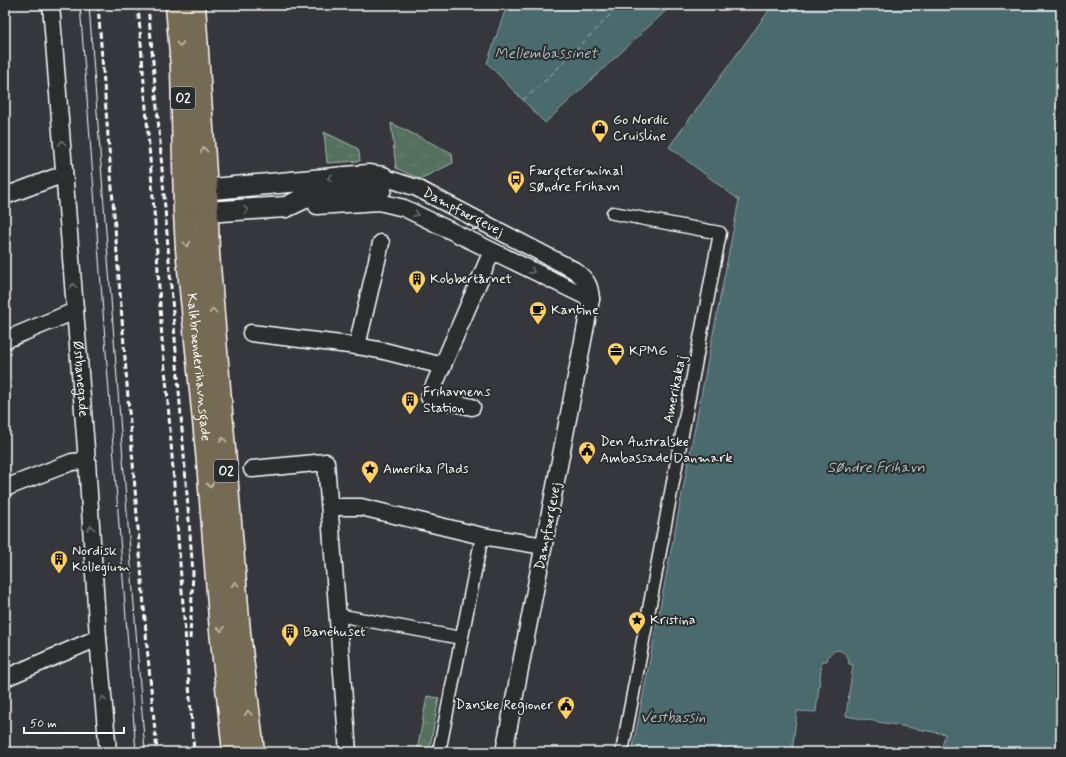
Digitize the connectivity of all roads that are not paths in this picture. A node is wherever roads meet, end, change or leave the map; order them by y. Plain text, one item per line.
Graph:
1 (51, 5) edge
2 (177, 5) edge
3 (194, 5) edge
4 (64, 174) junction
5 (372, 187) junction
6 (206, 189) junction
7 (184, 191) junction
8 (5, 196) edge
9 (207, 212) junction
10 (185, 213) junction
11 (613, 213) dead end
12 (382, 243) dead end
13 (492, 251) junction
14 (591, 294) junction
15 (75, 312) junction
16 (251, 333) dead end
17 (5, 340) edge
18 (357, 346) junction
19 (443, 366) junction
20 (472, 407) dead end
21 (87, 461) junction
22 (252, 469) dead end
23 (5, 488) edge
24 (330, 506) junction
25 (482, 536) junction
26 (544, 545) junction
27 (338, 615) junction
28 (98, 638) junction
29 (461, 638) junction
30 (5, 678) edge
31 (108, 752) edge
32 (234, 752) edge
33 (253, 752) edge
34 (348, 752) edge
35 (439, 752) edge
36 (504, 752) edge
37 (622, 752) edge

4 -> 1 street, Østbanegade
2 -> 7 main road, Kalkbrænderihavnsgade / O2
6 -> 3 main road, Kalkbrænderihavnsgade / O2
4 - 8 street
15 -> 4 street, Østbanegade
5 -> 6 street, Dampfærgevej
9 -> 5 street, Dampfærgevej
5 -> 13 street, Dampfærgevej
5 - 14 street, Dampfærgevej
6 - 7 street, Dampfærgevej
6 - 9 main road, Kalkbrænderihavnsgade / O2
7 - 10 main road, Kalkbrænderihavnsgade / O2
9 - 10 street, Dampfærgevej
33 -> 9 main road, Kalkbrænderihavnsgade / O2
10 -> 32 main road, Kalkbrænderihavnsgade / O2
11 - 37 street, Amerikakaj
12 - 18 street
13 -> 14 street, Dampfærgevej
13 - 19 street
14 - 26 street, Dampfærgevej
15 - 17 street
15 - 21 street, Østbanegade
16 - 18 street
18 - 19 street
19 - 20 street
21 - 23 street
28 -> 21 street, Østbanegade
22 - 24 street
24 - 25 street
24 - 27 street
25 - 26 street
25 - 29 street
26 - 36 street, Dampfærgevej
27 - 29 street
27 - 34 street
28 - 30 street
31 -> 28 street, Østbanegade
29 - 35 street

